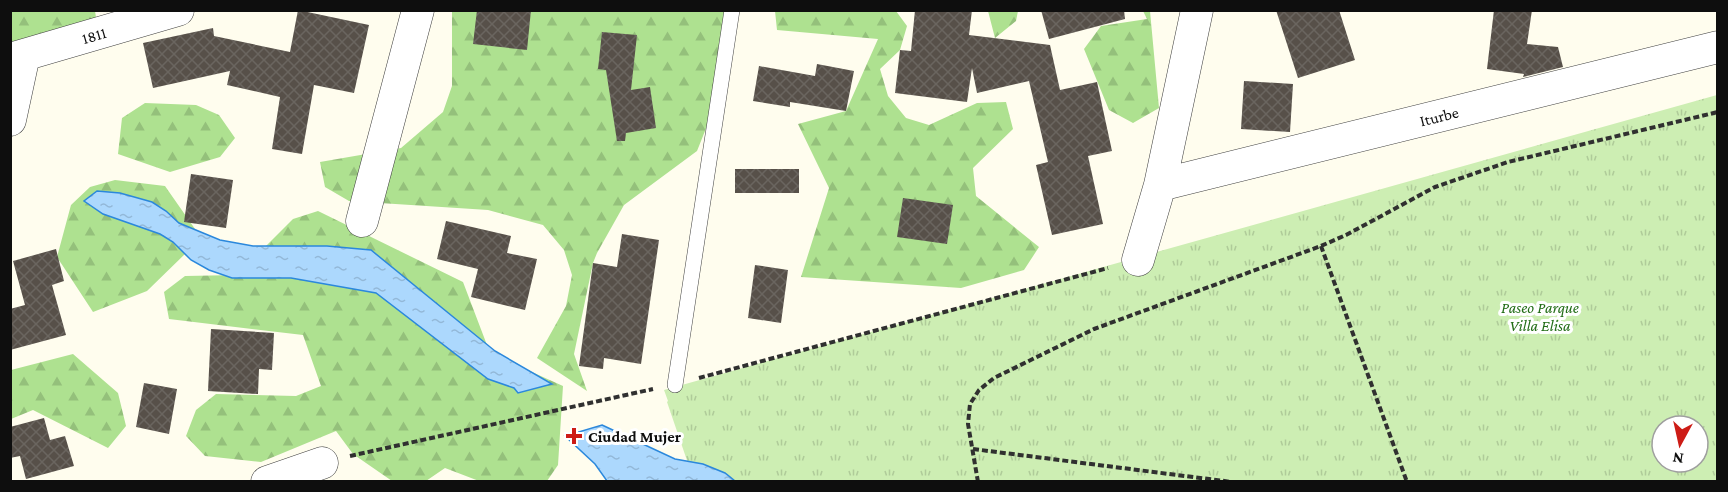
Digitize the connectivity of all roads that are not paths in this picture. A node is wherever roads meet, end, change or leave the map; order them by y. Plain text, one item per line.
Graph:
1 (178, 10) edge
2 (418, 10) edge
3 (732, 10) edge
4 (1197, 10) edge
5 (1718, 47) edge
6 (17, 57) edge
7 (10, 120) edge
8 (1160, 185) junction
9 (362, 221) dead end
10 (1138, 260) road end
11 (675, 385) road end
12 (322, 463) road end
13 (267, 482) edge

1 - 6 street, 1811
2 - 9 street
3 - 11 lane
4 - 8 street
5 - 8 street, Iturbe
6 - 7 street
8 - 10 street
12 - 13 street

